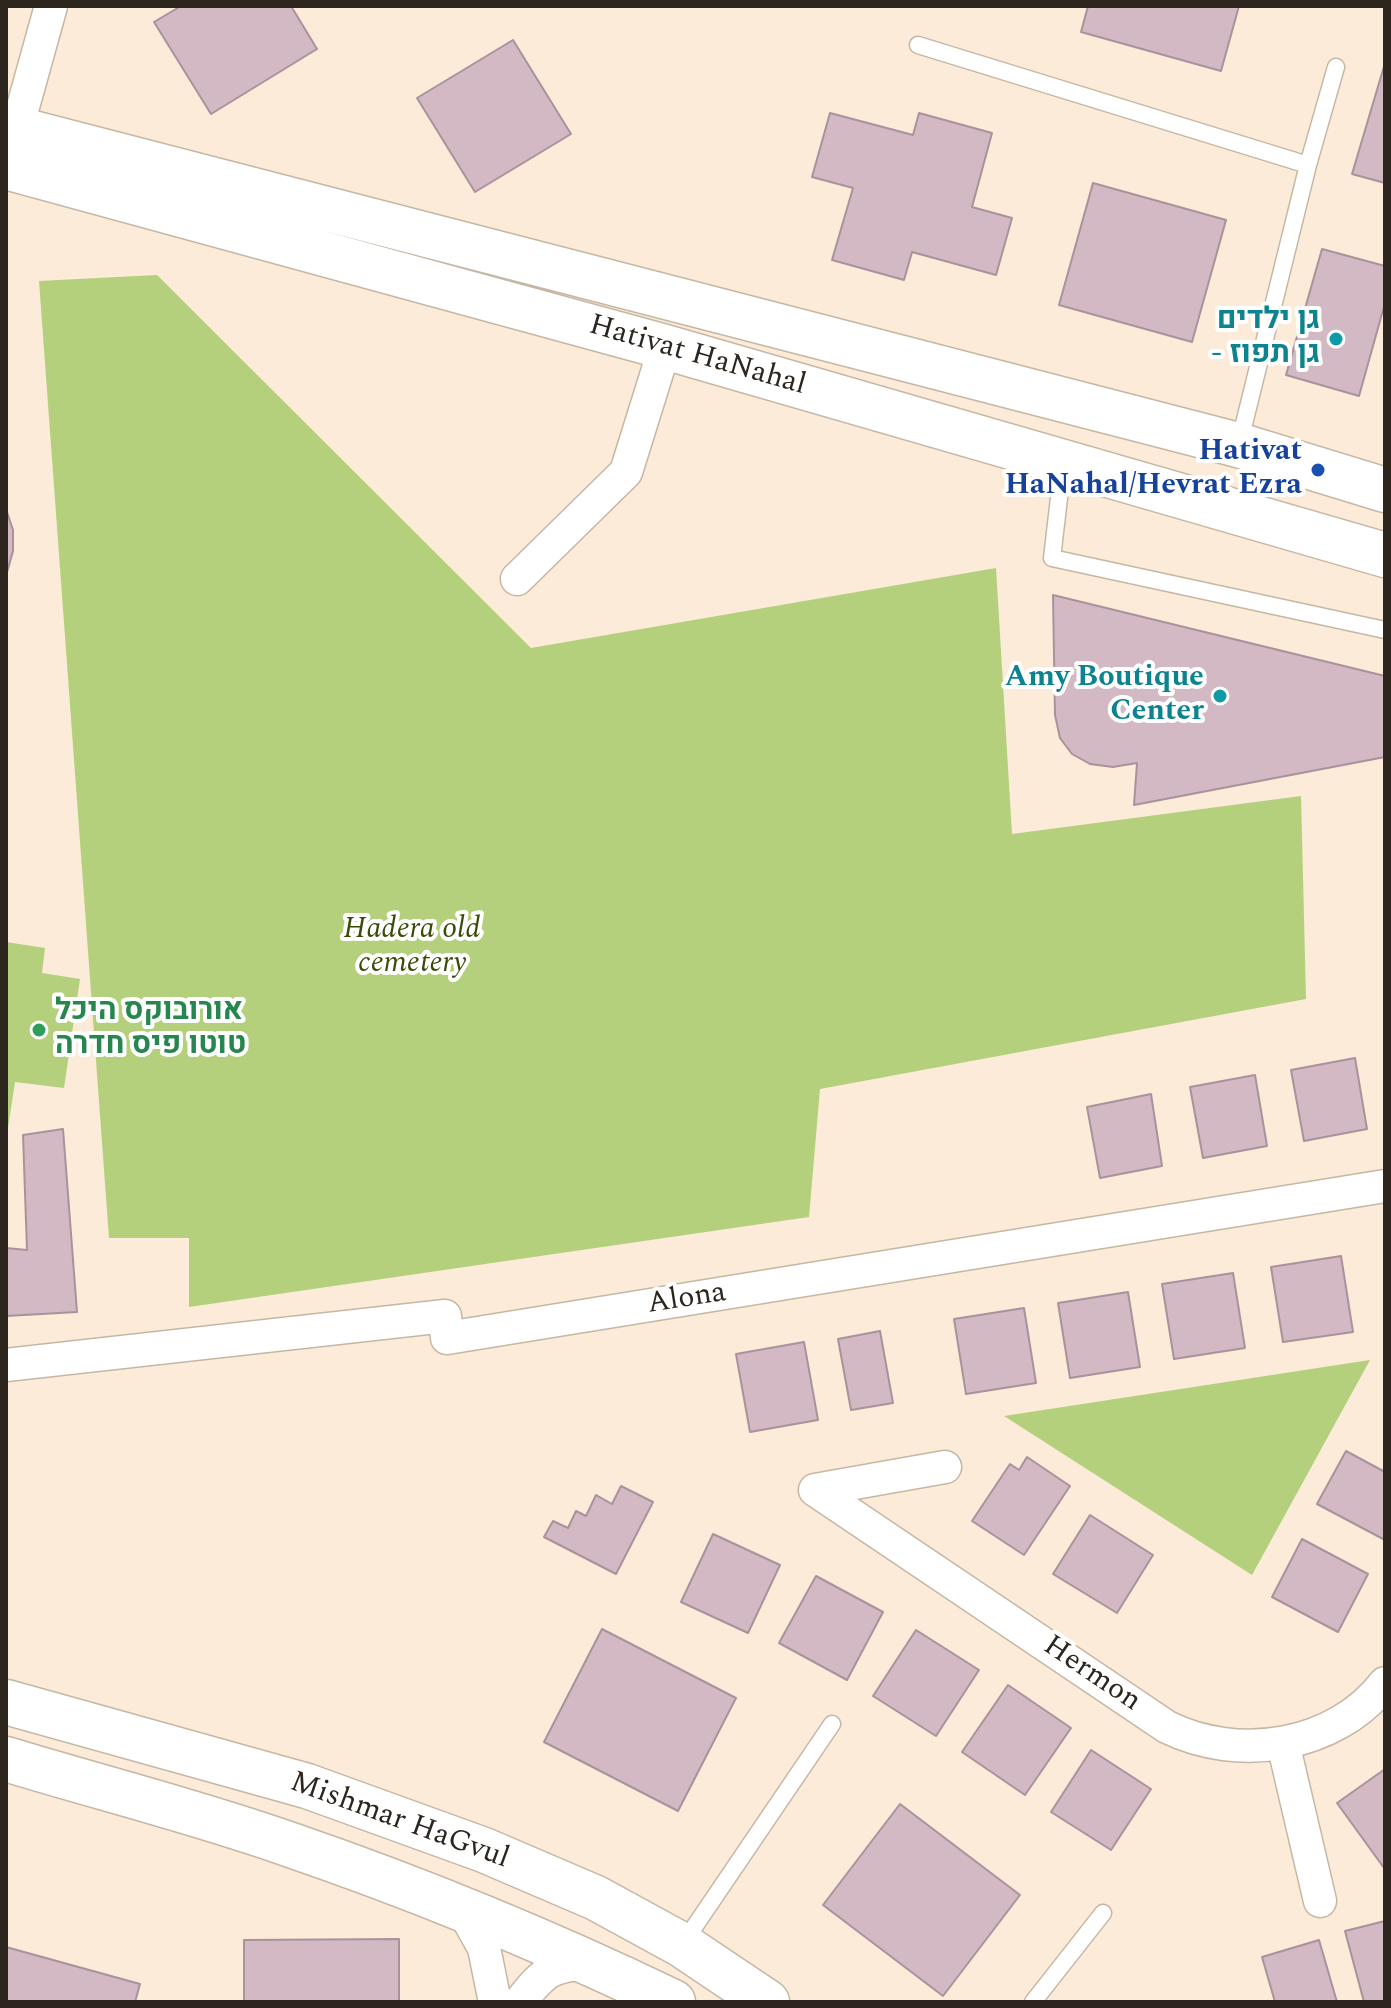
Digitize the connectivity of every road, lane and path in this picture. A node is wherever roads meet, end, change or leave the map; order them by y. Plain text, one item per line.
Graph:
1 (51, 6) edge
2 (918, 45) dead end
3 (1336, 67) dead end
4 (9, 146) edge
5 (1308, 165) junction
6 (665, 347) junction
7 (1238, 445) junction
8 (1063, 462) junction
9 (1385, 490) edge
10 (1385, 555) edge
11 (517, 579) dead end
12 (1385, 630) edge
13 (1385, 1186) edge
14 (6, 1365) edge
15 (945, 1467) dead end
16 (1385, 1683) edge
17 (6, 1702) edge
18 (832, 1724) dead end
19 (1283, 1743) junction
20 (6, 1759) edge
21 (1320, 1901) dead end
22 (461, 1907) junction
23 (1103, 1913) dead end
24 (682, 1945) junction
25 (591, 1963) junction
26 (495, 2002) edge
27 (520, 2002) edge
28 (673, 2002) edge
29 (767, 2002) edge
30 (1033, 2002) edge

1 - 4 street
2 - 5 lane
3 - 5 lane
4 - 6 street, Hativat HaNahal
4 - 7 street, Hativat HaNahal
5 - 7 lane
6 - 8 street, Hativat HaNahal
6 - 11 street
7 - 9 street, Hativat HaNahal
8 - 10 street, Hativat HaNahal
8 - 12 lane
13 - 14 street, Alona
15 - 19 street, Hermon
16 - 19 street, Hermon
17 - 24 street, Mishmar HaGvul
18 - 24 lane
19 - 21 street
20 - 22 street, Mishmar HaGvul
22 - 25 street, Mishmar HaGvul
22 - 26 street
23 - 30 lane
24 - 29 street, Mishmar HaGvul
25 - 27 street
25 - 28 street, Mishmar HaGvul

